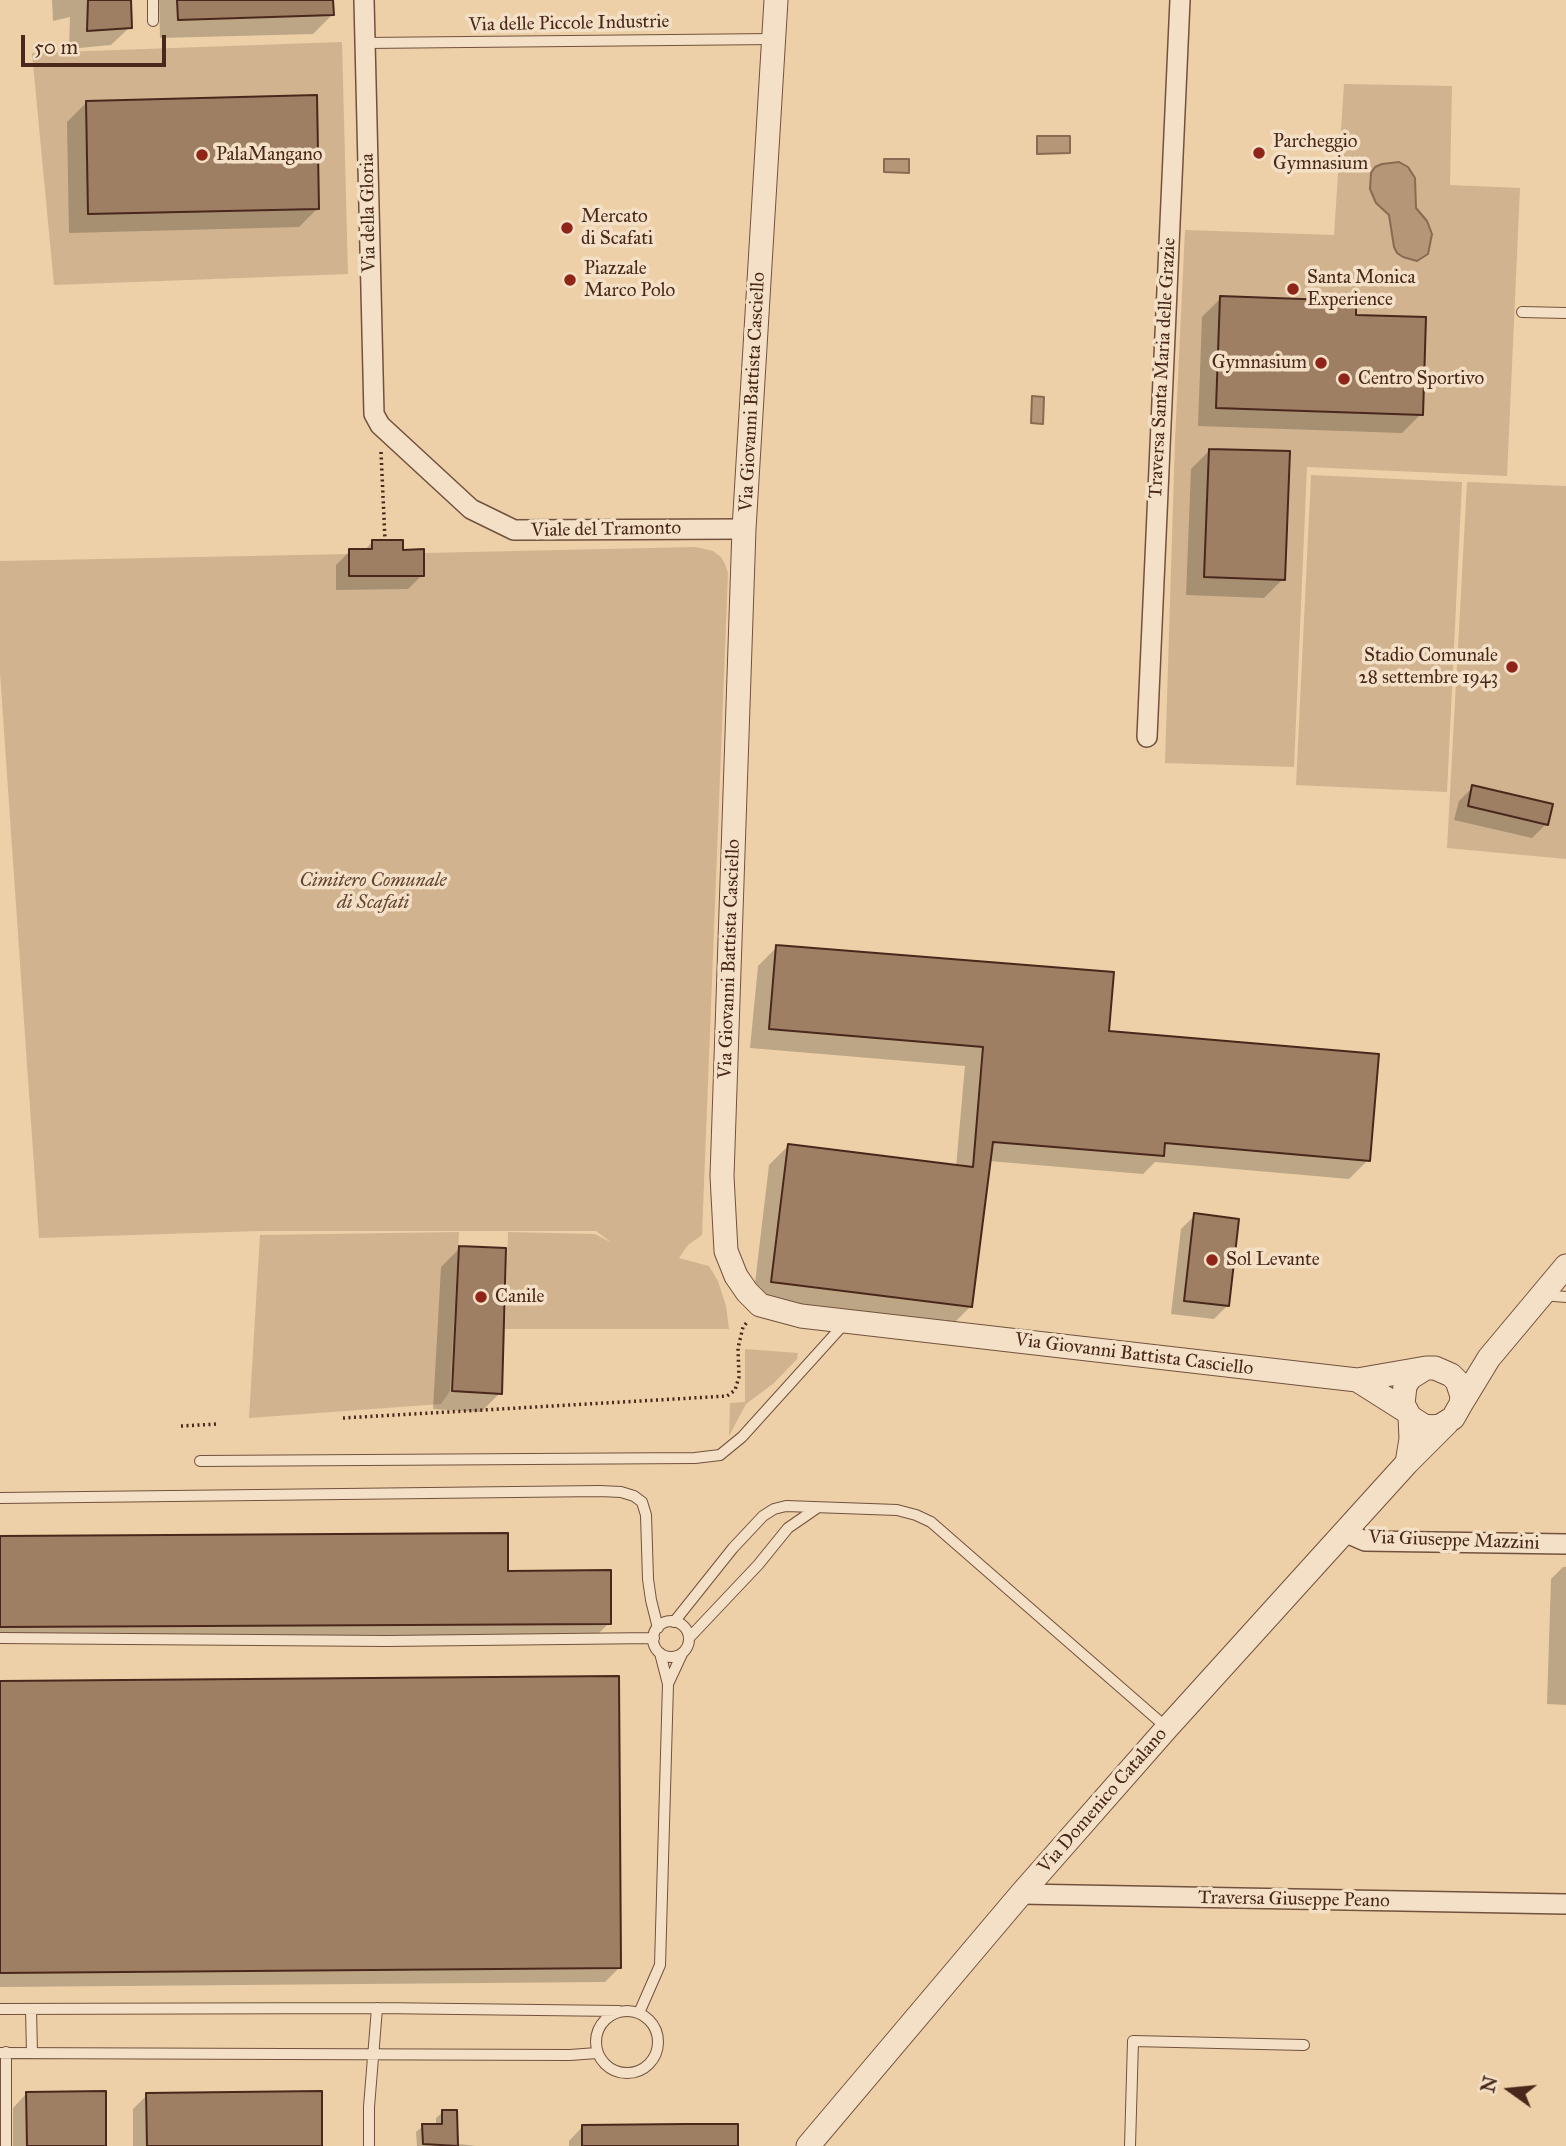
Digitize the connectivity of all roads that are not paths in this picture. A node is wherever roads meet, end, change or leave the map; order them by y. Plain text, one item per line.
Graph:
1 (153, 0) edge
2 (364, 0) edge
3 (776, 0) edge
4 (1180, 0) edge
5 (153, 21) dead end
6 (774, 39) junction
7 (365, 43) junction
8 (1522, 312) dead end
9 (1566, 313) edge
10 (380, 425) joint
11 (744, 529) junction
12 (1147, 737) dead end
13 (1566, 1266) edge
14 (1542, 1295) junction
15 (1566, 1297) edge
16 (847, 1321) junction
17 (1489, 1358) junction
18 (1434, 1369) junction
19 (1357, 1380) junction
20 (1461, 1404) junction
21 (1408, 1414) junction
22 (1447, 1423) junction
23 (200, 1461) dead end
24 (1407, 1463) junction
25 (0, 1498) edge
26 (817, 1507) junction
27 (1344, 1532) junction
28 (1566, 1544) edge
29 (674, 1622) junction
30 (658, 1628) junction
31 (0, 1638) edge
32 (654, 1638) junction
33 (689, 1638) junction
34 (660, 1653) junction
35 (681, 1654) junction
36 (668, 1684) junction
37 (1167, 1728) junction
38 (1021, 1894) junction
39 (1566, 1904) edge
40 (377, 2008) junction
41 (0, 2009) edge
42 (31, 2009) junction
43 (619, 2011) junction
44 (639, 2013) junction
45 (1304, 2045) dead end
46 (3, 2052) edge
47 (376, 2052) junction
48 (32, 2053) junction
49 (597, 2053) junction
50 (6, 2146) edge
51 (369, 2146) edge
52 (808, 2146) edge
53 (1130, 2146) edge

1 - 5 lane
2 - 7 street, Via della Gloria
3 - 6 street, Via Giovanni Battista Casciello
4 - 12 street, Traversa Santa Maria delle Grazie
6 - 7 lane, Via delle Piccole Industrie
6 - 11 street, Via Giovanni Battista Casciello
7 - 10 street, Via della Gloria
8 - 9 lane
10 - 11 street, Viale del Tramonto
11 - 16 street, Via Giovanni Battista Casciello
13 - 14 street, Via Domenico Catalano
14 - 15 lane
14 - 17 street, Via Domenico Catalano
16 - 19 street, Via Giovanni Battista Casciello
16 - 23 lane
17 - 18 street
17 - 20 street, Via Domenico Catalano
18 - 19 street, Via Giovanni Battista Casciello
18 - 20 street
18 - 21 street
19 - 21 street, Via Giovanni Battista Casciello
20 - 22 street, Via Domenico Catalano
21 - 22 street
21 - 24 street
22 - 24 street, Via Domenico Catalano
24 - 27 street, Via Domenico Catalano
25 - 30 lane
26 - 29 lane
26 - 33 lane
26 - 37 lane
27 - 28 street, Via Giuseppe Mazzini
27 - 37 street, Via Domenico Catalano
29 - 30 lane
29 - 33 lane
30 - 32 lane
31 - 32 lane
32 - 34 lane
33 - 35 lane
34 - 35 lane
34 - 36 lane
35 - 36 lane
36 - 44 lane
37 - 38 street, Via Domenico Catalano
38 - 39 street, Traversa Giuseppe Peano
38 - 52 street, Via Domenico Catalano
40 - 42 lane
40 - 43 lane
40 - 47 lane
41 - 42 lane
42 - 48 lane
43 - 44 lane
43 - 49 lane
44 - 49 lane
45 - 53 lane
46 - 48 lane
46 - 50 lane
47 - 48 lane
47 - 49 lane
47 - 51 lane

